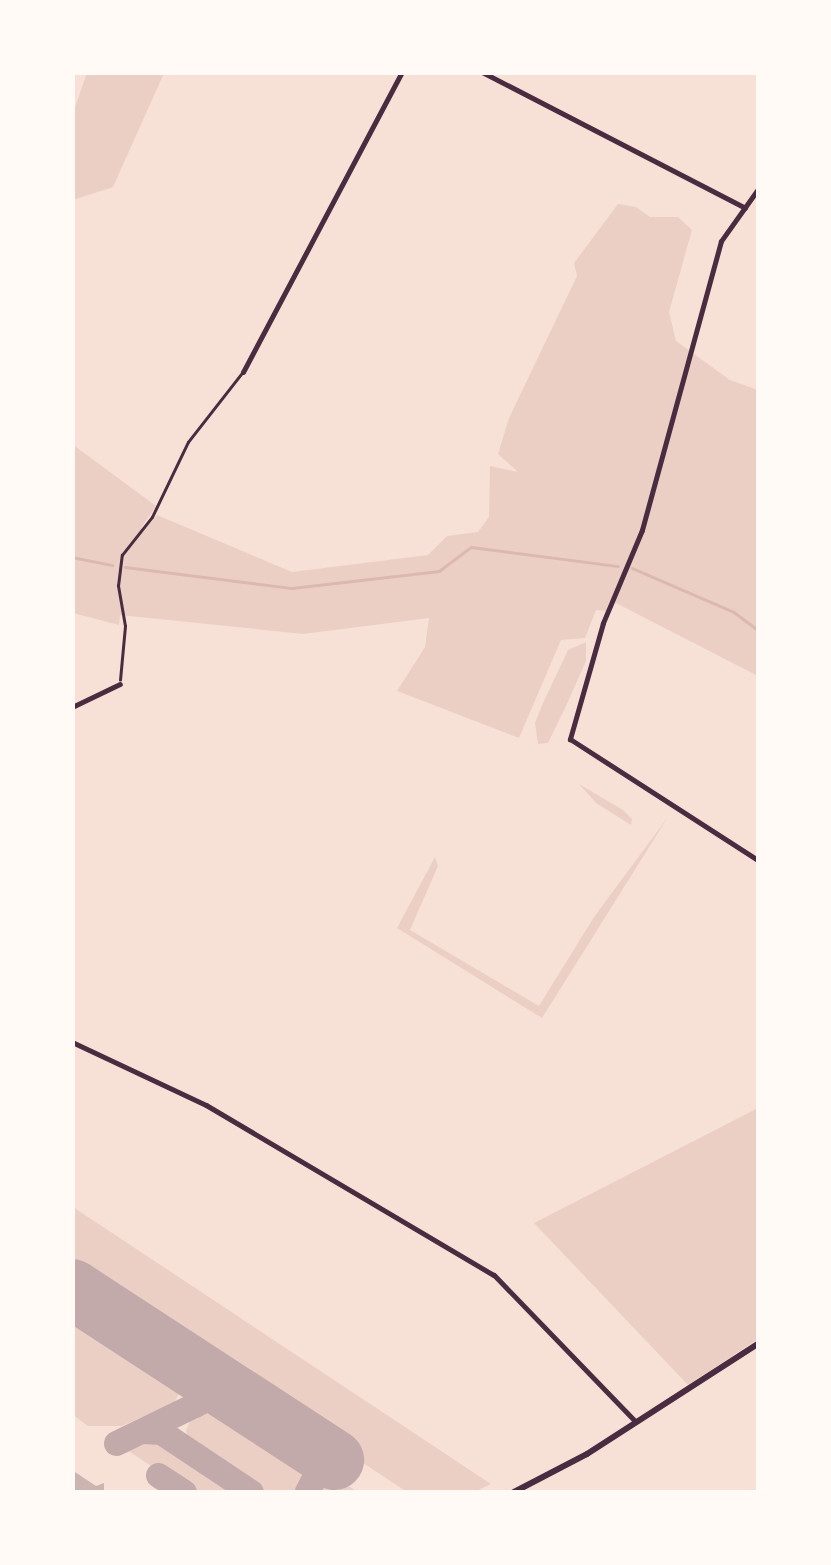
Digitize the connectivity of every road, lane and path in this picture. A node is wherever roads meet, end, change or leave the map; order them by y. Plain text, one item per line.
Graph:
1 (402, 72) edge
2 (482, 72) edge
3 (758, 188) edge
4 (745, 208) junction
5 (243, 372) joint
6 (120, 684) joint
7 (72, 708) edge
8 (758, 860) edge
9 (72, 1042) edge
10 (758, 1344) edge
11 (636, 1422) junction
12 (514, 1492) edge

1 - 5 street
2 - 4 street
3 - 4 street
4 - 8 street
5 - 6 lane
6 - 7 street
9 - 11 street
10 - 11 street
11 - 12 street

